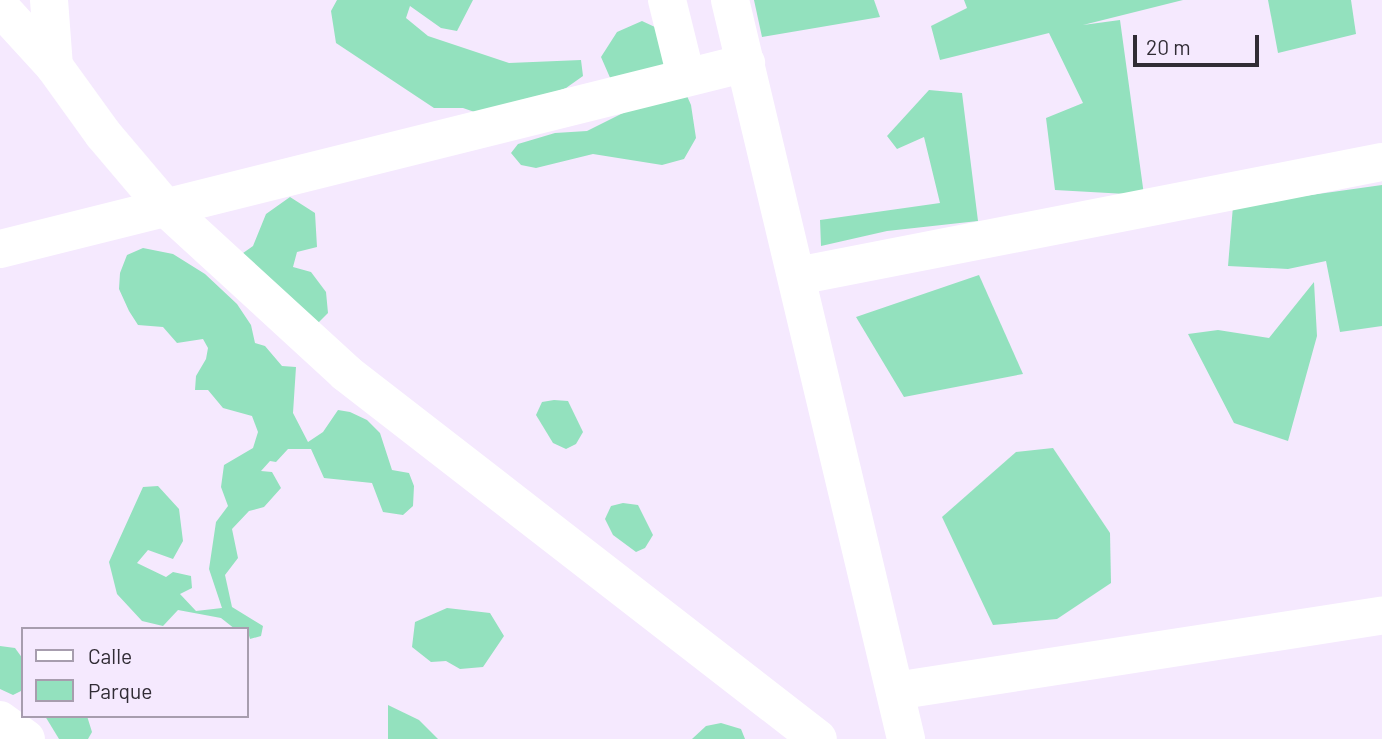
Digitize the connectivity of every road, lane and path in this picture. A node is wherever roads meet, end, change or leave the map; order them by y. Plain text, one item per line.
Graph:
1 (49, 0) edge
2 (667, 0) edge
3 (730, 0) edge
4 (0, 7) edge
5 (746, 63) junction
6 (54, 66) junction
7 (686, 76) junction
8 (1382, 162) edge
9 (164, 206) junction
10 (0, 249) edge
11 (797, 275) junction
12 (1382, 616) edge
13 (895, 691) junction
14 (0, 720) edge
15 (26, 739) edge
16 (818, 739) edge
17 (906, 739) edge

1 - 6 street
2 - 7 street
3 - 5 street
4 - 6 street
5 - 7 street
5 - 11 street
6 - 9 street
7 - 9 street
8 - 11 street
9 - 10 street
9 - 16 street
11 - 13 street
12 - 13 street
13 - 17 street
14 - 15 street

